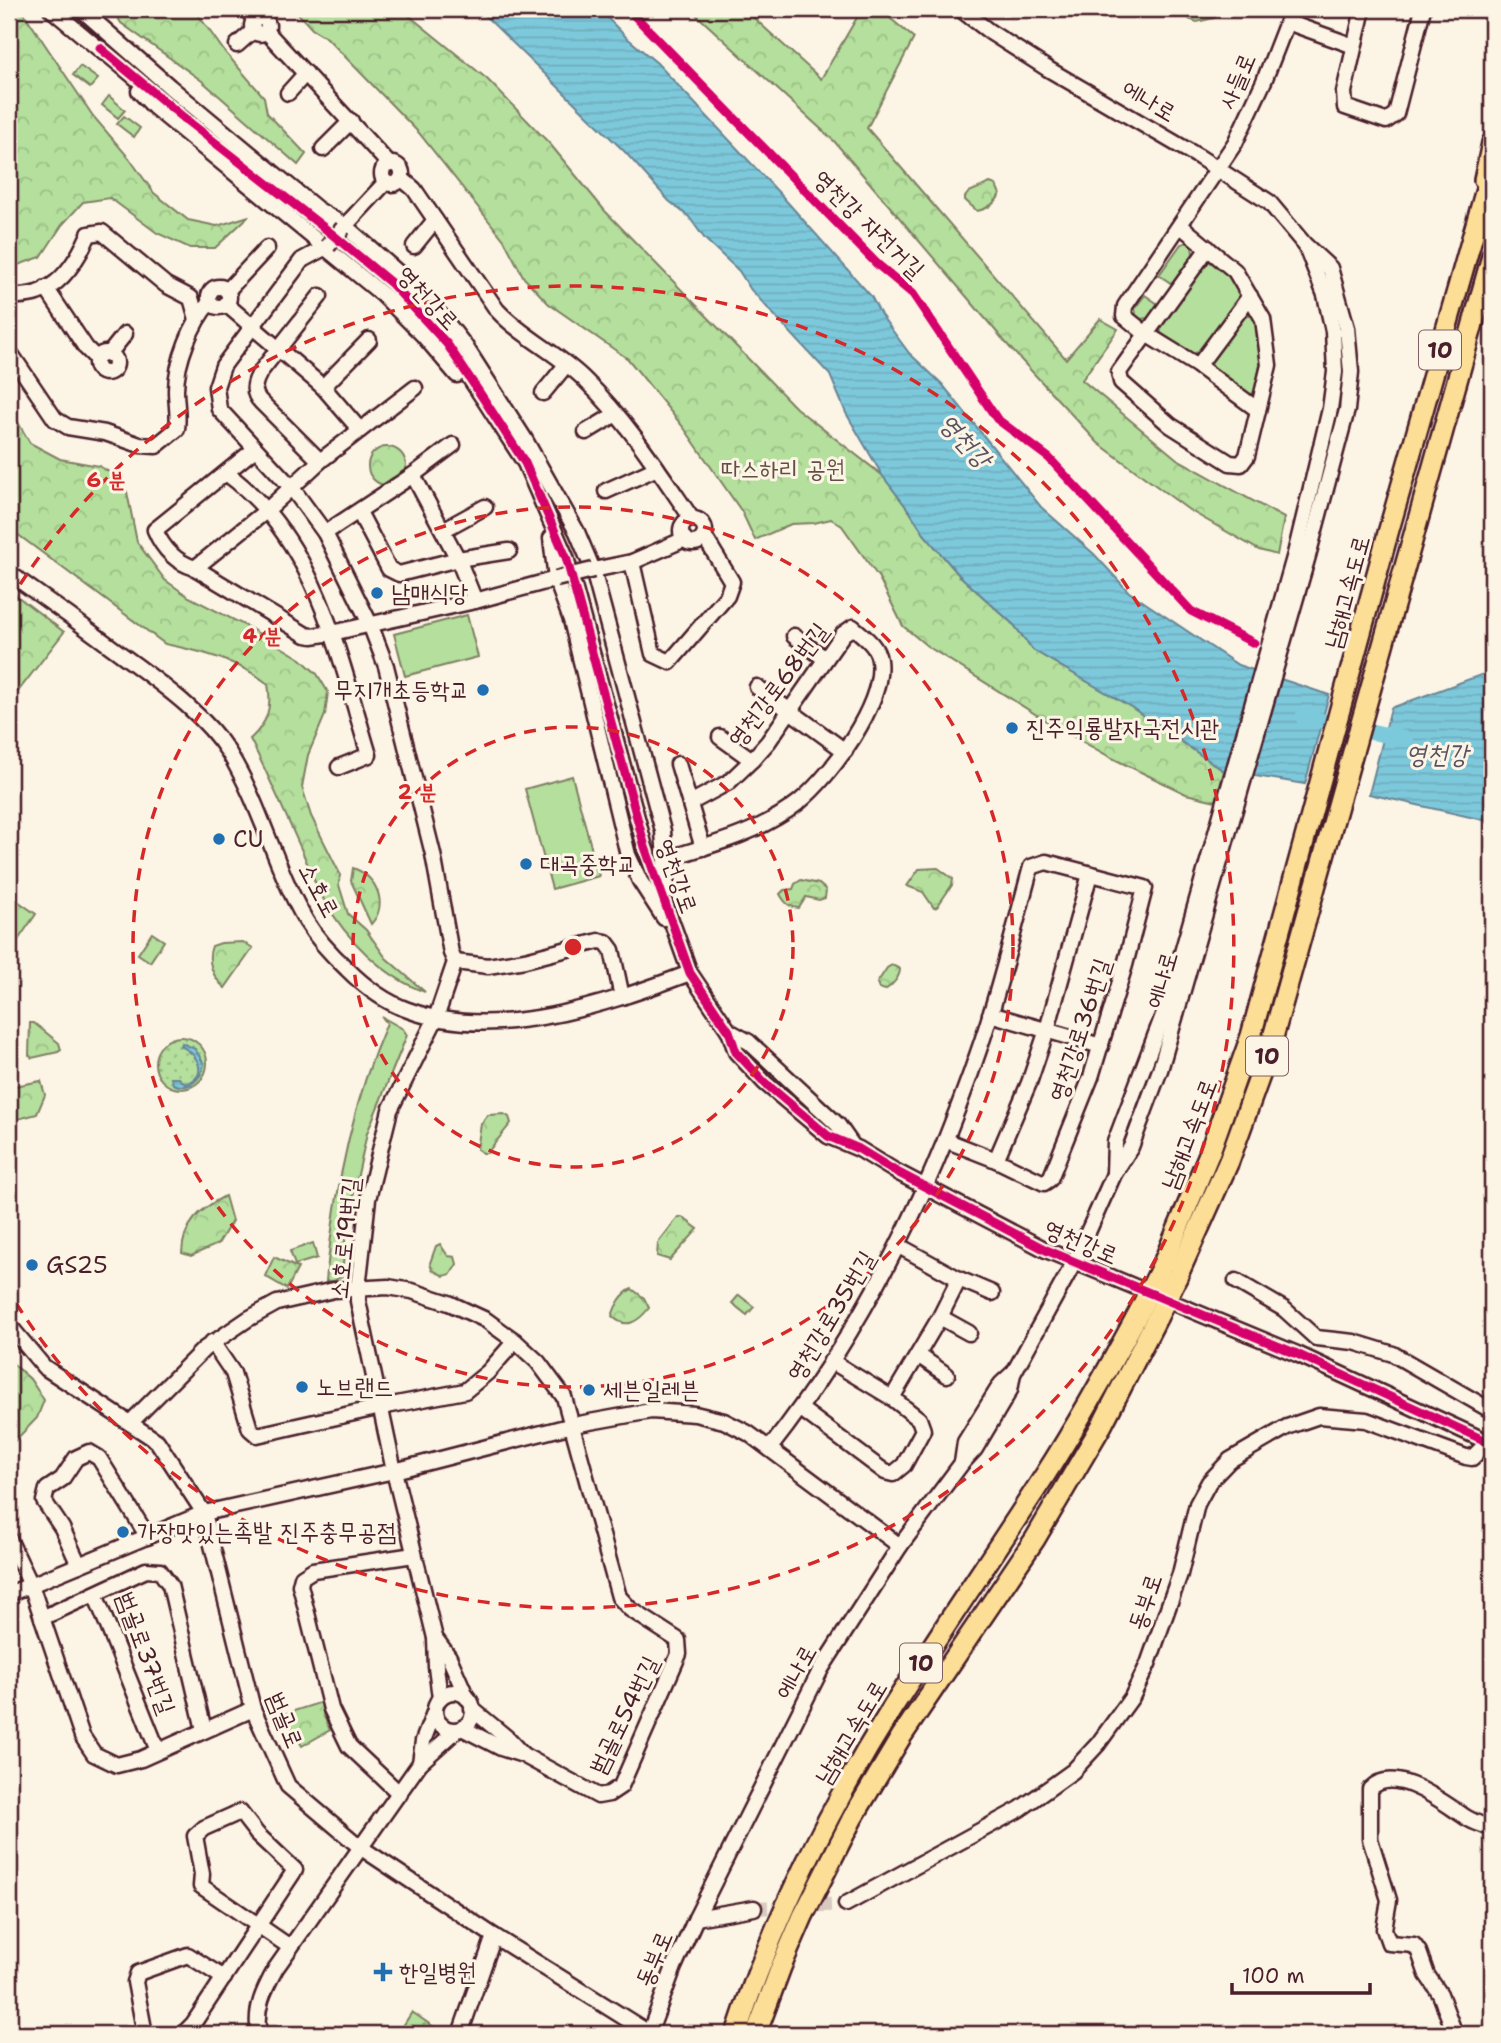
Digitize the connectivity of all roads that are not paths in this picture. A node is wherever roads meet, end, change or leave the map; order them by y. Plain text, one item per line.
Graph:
1 (51, 9) edge
2 (81, 9) edge
3 (245, 9) edge
4 (960, 9) edge
5 (1363, 9) edge
6 (1423, 9) edge
7 (1289, 15) edge
8 (259, 27) junction
9 (237, 45) dead end
10 (1354, 47) junction
11 (100, 48) junction
12 (306, 74) junction
13 (288, 93) dead end
14 (351, 121) junction
15 (1492, 144) edge
16 (323, 149) dead end
17 (389, 164) junction
18 (1492, 168) edge
19 (1218, 169) junction
20 (401, 177) junction
21 (386, 183) junction
22 (435, 220) junction
23 (1181, 226) junction
24 (344, 227) junction
25 (414, 246) dead end
26 (327, 247) junction
27 (267, 248) dead end
28 (1208, 248) junction
29 (1492, 256) edge
30 (1467, 258) junction
31 (46, 288) junction
32 (185, 294) junction
33 (320, 296) dead end
34 (1250, 296) junction
35 (9, 297) edge
36 (217, 299) junction
37 (196, 324) junction
38 (252, 325) junction
39 (125, 334) dead end
40 (1146, 334) junction
41 (369, 340) dead end
42 (277, 350) junction
43 (9, 351) edge
44 (566, 365) junction
45 (1198, 366) junction
46 (323, 387) junction
47 (415, 388) dead end
48 (543, 393) dead end
49 (1258, 410) junction
50 (616, 414) junction
51 (360, 430) junction
52 (586, 432) dead end
53 (453, 445) dead end
54 (255, 449) junction
55 (320, 461) junction
56 (657, 468) junction
57 (226, 473) junction
58 (413, 475) junction
59 (292, 488) junction
60 (606, 491) dead end
61 (485, 507) dead end
62 (266, 511) junction
63 (359, 512) junction
64 (692, 519) junction
65 (443, 530) junction
66 (325, 533) junction
67 (704, 536) junction
68 (685, 539) junction
69 (509, 551) dead end
70 (458, 559) junction
71 (632, 562) junction
72 (195, 568) junction
73 (593, 570) junction
74 (9, 573) edge
75 (556, 579) junction
76 (475, 601) junction
77 (370, 624) junction
78 (332, 633) junction
79 (794, 636) dead end
80 (824, 658) junction
81 (757, 687) dead end
82 (789, 709) junction
83 (720, 737) dead end
84 (845, 751) junction
85 (752, 760) junction
86 (678, 764) dead end
87 (339, 767) dead end
88 (690, 803) junction
89 (703, 848) junction
90 (665, 859) junction
91 (1090, 874) junction
92 (683, 949) junction
93 (455, 962) junction
94 (690, 973) junction
95 (622, 997) junction
96 (990, 1014) junction
97 (436, 1018) junction
98 (1047, 1031) junction
99 (1101, 1046) junction
100 (945, 1140) junction
101 (996, 1160) junction
102 (926, 1186) junction
103 (899, 1245) junction
104 (1075, 1261) junction
105 (1169, 1272) junction
106 (959, 1279) junction
107 (1236, 1281) dead end
108 (358, 1288) junction
109 (992, 1293) dead end
110 (1149, 1314) junction
111 (940, 1317) junction
112 (9, 1325) edge
113 (969, 1333) dead end
114 (515, 1341) junction
115 (212, 1342) junction
116 (918, 1355) junction
117 (831, 1361) junction
118 (947, 1375) dead end
119 (892, 1398) junction
120 (381, 1407) junction
121 (801, 1409) junction
122 (1492, 1411) edge
123 (130, 1423) junction
124 (573, 1425) junction
125 (1490, 1443) edge
126 (770, 1448) junction
127 (394, 1471) junction
128 (204, 1513) junction
129 (148, 1537) junction
130 (9, 1539) edge
131 (900, 1546) junction
132 (414, 1555) junction
133 (79, 1565) junction
134 (31, 1585) junction
135 (9, 1594) edge
136 (94, 1594) junction
137 (42, 1618) junction
138 (435, 1638) junction
139 (437, 1704) junction
140 (470, 1704) junction
141 (253, 1709) junction
142 (460, 1729) junction
143 (204, 1730) junction
144 (158, 1751) junction
145 (523, 1755) junction
146 (420, 1763) junction
147 (400, 1794) junction
148 (1492, 1829) edge
149 (360, 1847) junction
150 (846, 1904) tunnel mouth
151 (754, 1909) tunnel mouth
152 (696, 1918) junction
153 (258, 1926) junction
154 (494, 1936) junction
155 (290, 1947) junction
156 (781, 1967) junction
157 (224, 1978) junction
158 (145, 2034) edge
159 (183, 2034) edge
160 (259, 2034) edge
161 (460, 2034) edge
162 (649, 2034) edge
163 (736, 2034) edge
164 (756, 2034) edge
165 (768, 2034) edge
166 (1455, 2034) edge

1 - 11 street, 영천강로
2 - 24 street, 영천강로
3 - 8 street, 영천강로
4 - 19 street, 에나로
5 - 10 street
6 - 10 street
7 - 10 street
7 - 19 street, 사들로
8 - 9 street
8 - 12 street, 영천강로
11 - 26 street, 영천강로
11 - 92 street, 영천강로
12 - 13 street
12 - 14 street, 영천강로
14 - 16 street
14 - 17 street, 영천강로
15 - 30 highway
17 - 20 street, 영천강로
17 - 21 street
18 - 30 highway, 남해고속도로 / 10
19 - 23 street, 사들로
19 - 104 street, 에나로
20 - 21 street
20 - 22 street, 영천강로
21 - 24 street
22 - 25 street
22 - 44 street, 영천강로
23 - 28 street
23 - 40 street, 사들로
24 - 26 street, bridge
24 - 73 street, 영천강로
26 - 38 street
26 - 75 street, 영천강로
27 - 36 street
28 - 34 street
28 - 40 street
29 - 105 highway, 남해고속도로 / 10
30 - 105 highway, 남해고속도로 / 10
31 - 32 street
31 - 35 street
31 - 39 street
32 - 36 street
32 - 37 street
33 - 42 street
34 - 45 street
34 - 49 street
36 - 37 street
36 - 38 street
37 - 43 street
38 - 42 street
38 - 54 street
40 - 45 street
40 - 49 street
41 - 46 street
42 - 46 street
42 - 55 street
44 - 48 street
44 - 50 street, 영천강로
45 - 49 street
46 - 51 street
47 - 51 street
50 - 52 street
50 - 56 street, 영천강로
51 - 55 street
53 - 58 street
54 - 57 street
54 - 59 street
55 - 59 street
56 - 60 street
56 - 64 street, 영천강로
57 - 62 street
57 - 72 street
58 - 63 street
58 - 65 street
59 - 62 street
59 - 66 street
61 - 65 street
62 - 72 street
62 - 78 street
63 - 66 street
63 - 70 street
64 - 67 street
64 - 68 street
65 - 70 street
66 - 77 street
67 - 68 street
67 - 71 street
68 - 71 street
69 - 70 street
70 - 76 street
71 - 73 street
72 - 78 street
73 - 75 street, bridge
73 - 90 street, 영천강로
74 - 97 street, 소호로
75 - 76 street
75 - 92 street, 영천강로
76 - 77 street
77 - 78 street
77 - 93 street
78 - 87 street
79 - 80 street
80 - 82 street, 영천강로68번길
80 - 84 street, 영천강로68번길
81 - 82 street
82 - 84 street
82 - 85 street, 영천강로68번길
83 - 85 street
84 - 89 street, 영천강로68번길
85 - 88 street, 영천강로68번길
86 - 88 street
88 - 89 street
89 - 90 street, 영천강로68번길
90 - 92 street, 영천강로
91 - 96 street, 영천강로36번길
91 - 98 street, 영천강로36번길
91 - 99 street, 영천강로36번길
92 - 94 street, 영천강로
93 - 95 street
93 - 97 street, 소호로19번길
94 - 95 street, 소호로
94 - 102 street, 영천강로
95 - 97 street, 소호로
96 - 98 street
96 - 100 street, 영천강로36번길
97 - 108 street, 소호로19번길
98 - 99 street
98 - 101 street, 영천강로36번길
99 - 101 street, 영천강로36번길
100 - 101 street, 영천강로36번길
100 - 102 street, 영천강로36번길
102 - 103 street, 영천강로35번길
102 - 104 street, 영천강로
103 - 106 street, 영천강로35번길
103 - 117 street, 영천강로35번길
104 - 125 street, 영천강로
104 - 131 street, 에나로
105 - 110 highway, 남해고속도로 / 10, bridge
106 - 109 street, 영천강로35번길
106 - 111 street
107 - 122 street
108 - 114 street, 범골로54번길
108 - 115 street, 범골로54번길
108 - 120 street, 소호로19번길
110 - 156 highway, 남해고속도로 / 10
110 - 163 highway, 남해고속도로 / 10
111 - 113 street
111 - 116 street
112 - 123 street, 범골로
114 - 120 street
114 - 124 street, 범골로54번길
115 - 120 street
115 - 123 street, 범골로54번길
116 - 118 street
116 - 119 street
117 - 119 street
117 - 121 street, 영천강로35번길
119 - 121 street, 영천강로35번길
120 - 127 street, 소호로19번길
121 - 126 street, 영천강로35번길
123 - 128 street, 범골로
124 - 126 street
124 - 127 street
124 - 145 street, 범골로54번길
125 - 150 street, 동부로
126 - 131 street
127 - 128 street
127 - 132 street
128 - 129 street
128 - 141 street, 범골로
129 - 133 street
129 - 133 street
130 - 134 street, 범골로37번길
131 - 152 street, 에나로
132 - 138 street
132 - 147 street
133 - 134 street
134 - 135 street
134 - 137 street, 범골로37번길
136 - 137 street
136 - 143 street, 범골로37번길
136 - 144 street, 범골로37번길
137 - 144 street, 범골로37번길
138 - 139 street
138 - 140 street
139 - 140 street
139 - 142 street
139 - 146 street
140 - 142 street
140 - 145 street
141 - 143 street, 범골로37번길
141 - 149 street, 범골로
142 - 145 street
142 - 146 street
143 - 144 street, 범골로37번길
146 - 147 street
147 - 149 street
148 - 166 street
149 - 154 street, 범골로
149 - 155 street
151 - 152 street, 동부로
152 - 162 street, 동부로
153 - 153 street
153 - 155 street
153 - 157 street
154 - 161 street
154 - 162 street, 범골로
155 - 160 street
156 - 164 highway, 남해고속도로 / 10
156 - 165 highway
157 - 158 street
157 - 159 street

